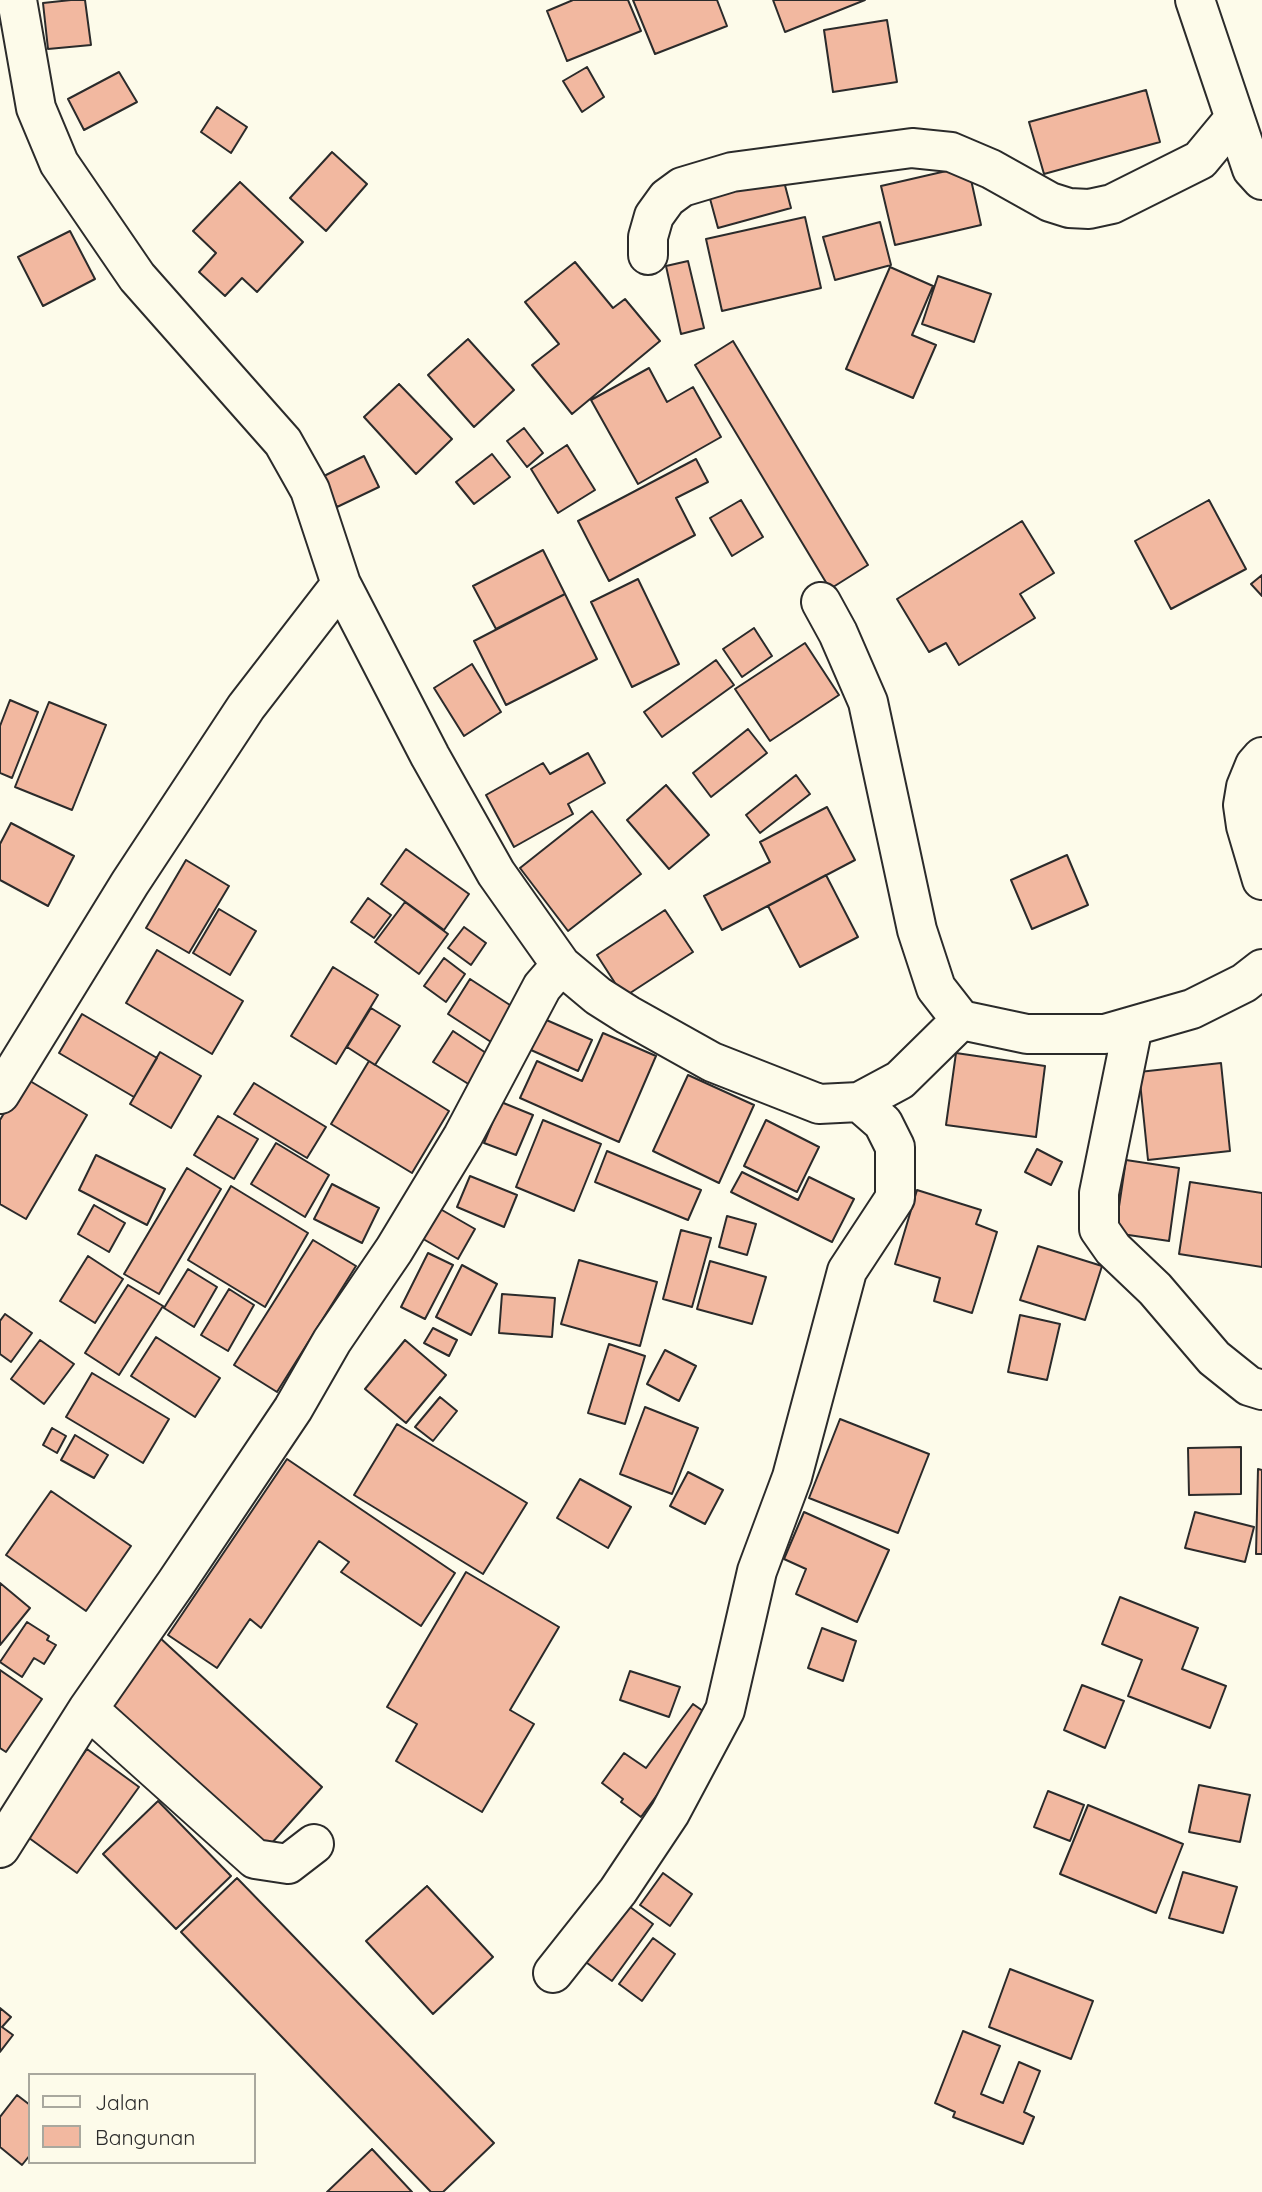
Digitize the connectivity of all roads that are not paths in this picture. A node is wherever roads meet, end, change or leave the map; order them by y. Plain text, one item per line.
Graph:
1 (17, 0) edge
2 (1195, 0) edge
3 (1234, 119) junction
4 (1262, 180) edge
5 (648, 255) dead end
6 (341, 584) junction
7 (821, 602) dead end
8 (1262, 757) edge
9 (1262, 880) edge
10 (562, 965) junction
11 (1262, 969) edge
12 (961, 1020) junction
13 (1133, 1026) junction
14 (0, 1094) edge
15 (859, 1102) junction
16 (1262, 1390) edge
17 (88, 1709) junction
18 (314, 1844) dead end
19 (0, 1848) edge
20 (553, 1973) dead end

1 - 6 street
2 - 3 street
3 - 4 street
3 - 5 street
6 - 10 street
6 - 14 street
7 - 12 street
8 - 9 street
10 - 15 street
10 - 17 street
11 - 13 street
12 - 13 street
12 - 15 street
13 - 16 street
15 - 20 street
17 - 18 street
17 - 19 street

